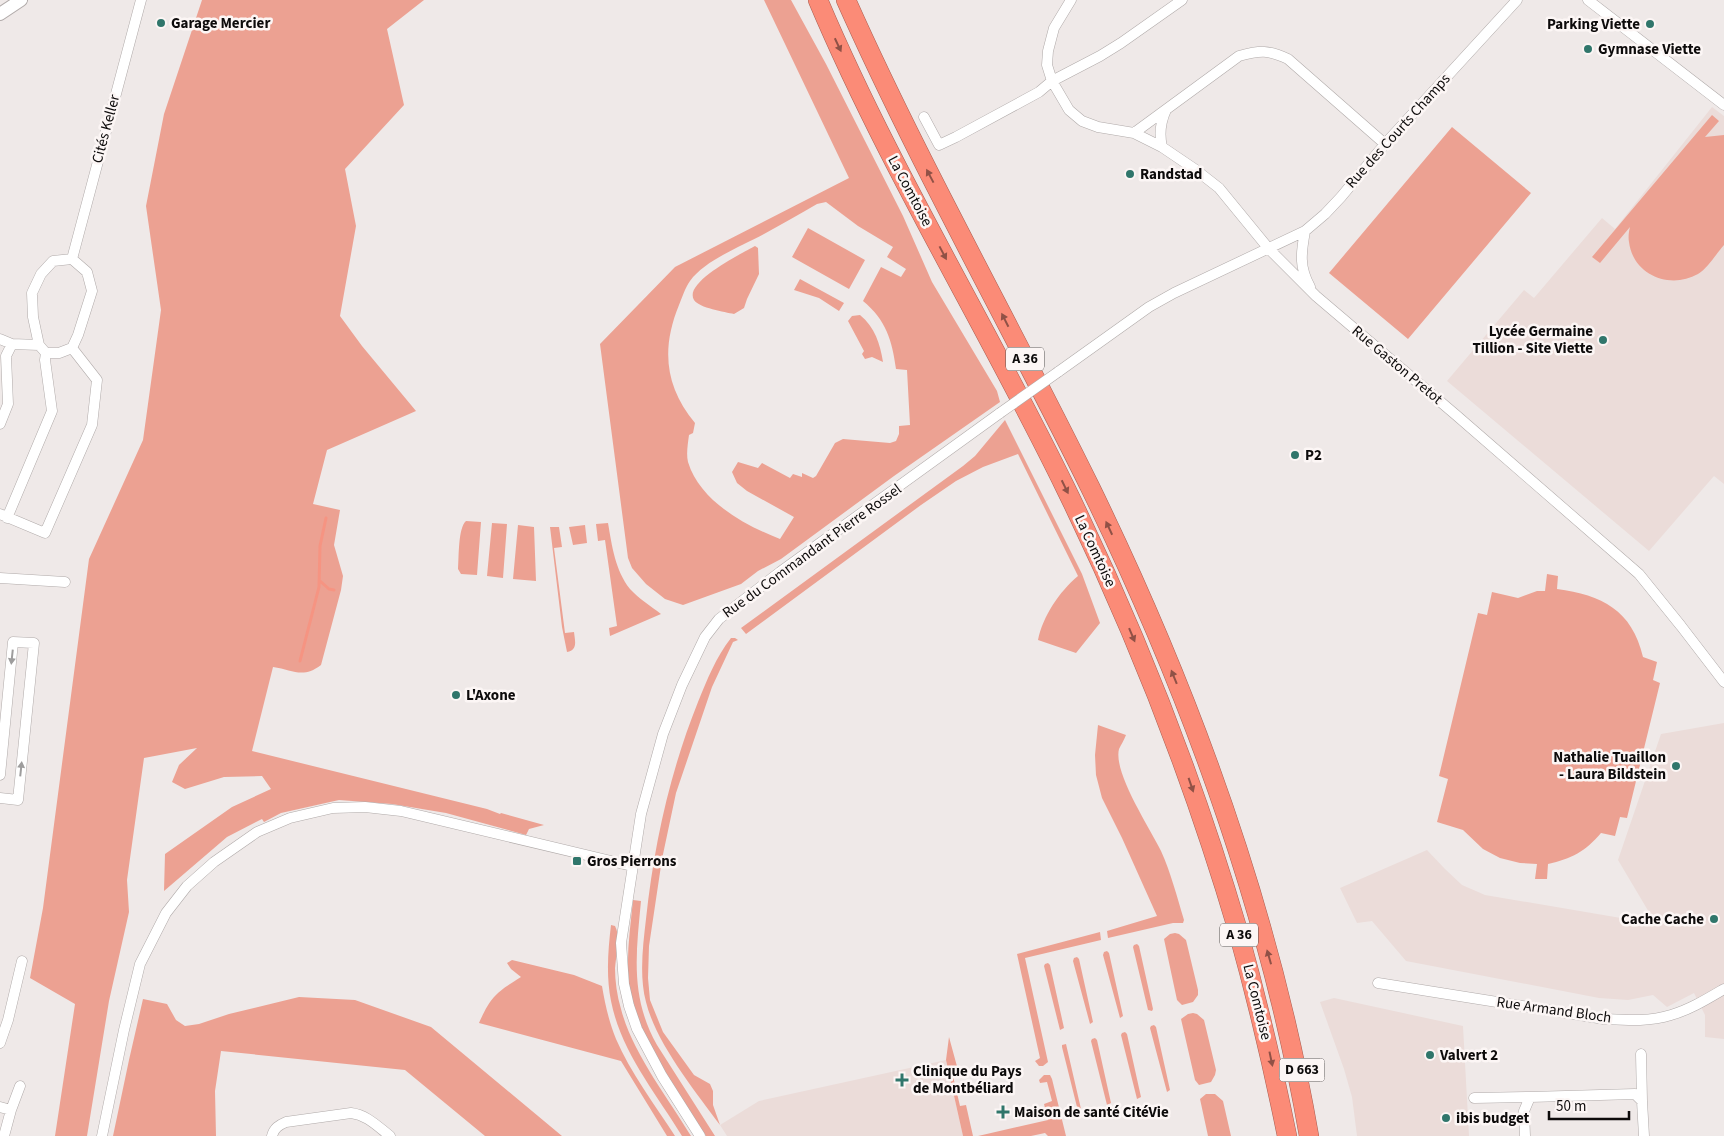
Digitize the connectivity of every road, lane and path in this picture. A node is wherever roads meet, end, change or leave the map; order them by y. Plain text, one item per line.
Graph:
1 (22, 0) edge
2 (141, 0) edge
3 (818, 0) edge
4 (846, 0) edge
5 (1071, 0) edge
6 (1182, 0) edge
7 (1517, 0) edge
8 (1588, 0) edge
9 (0, 14) edge
10 (1052, 81) junction
11 (1724, 106) edge
12 (1166, 110) junction
13 (924, 117) dead end
14 (1134, 133) junction
15 (1385, 144) junction
16 (1162, 148) junction
17 (1305, 231) junction
18 (1268, 248) junction
19 (72, 259) junction
20 (1316, 296) junction
21 (0, 339) edge
22 (12, 344) junction
23 (39, 345) junction
24 (72, 348) junction
25 (46, 353) junction
26 (0, 424) edge
27 (3, 516) edge
28 (0, 578) edge
29 (66, 582) dead end
30 (1724, 682) edge
31 (0, 776) edge
32 (0, 798) edge
33 (632, 866) junction
34 (22, 961) dead end
35 (1378, 983) dead end
36 (1724, 989) edge
37 (1281, 1004) junction
38 (0, 1043) edge
39 (1641, 1054) dead end
40 (20, 1086) dead end
41 (1530, 1097) junction
42 (1474, 1098) dead end
43 (1642, 1101) junction
44 (0, 1107) edge
45 (11, 1110) junction
46 (4, 1136) edge
47 (102, 1136) edge
48 (272, 1136) edge
49 (390, 1136) edge
50 (700, 1136) edge
51 (1287, 1136) edge
52 (1309, 1136) edge
53 (1322, 1136) edge
54 (1525, 1136) edge
55 (1644, 1136) edge

1 - 9 street
2 - 19 street, Cités Keller
3 -> 51 highway, La Comtoise / A 36
37 -> 4 highway, La Comtoise / A 36
5 - 10 street
6 - 10 street
7 - 15 street, Rue des Courts Champs
8 - 11 street
10 - 13 street
10 - 14 street, Rue Gaston Pretot
12 - 14 street
12 - 15 street
12 - 16 street
14 - 16 street, Rue Gaston Pretot
15 - 17 street, Rue des Courts Champs
16 - 18 street, Rue Gaston Pretot
17 - 18 street, Rue des Courts Champs
17 - 20 street
18 - 20 street, Rue Gaston Pretot
18 - 33 street, Rue du Commandant Pierre Rossel, bridge
19 - 23 street
19 - 24 street
20 - 30 street, Rue Gaston Pretot
21 - 22 street
22 - 23 street
22 - 26 street
23 - 25 street
24 - 25 street
24 - 27 street
25 - 27 street
28 - 29 street
32 -> 31 street
33 - 47 street
33 - 50 street, Rue du Commandant Pierre Rossel
34 - 38 street
35 - 36 street, Rue Armand Bloch
37 - 52 highway, La Comtoise / A 36
37 - 53 highway, D 663
39 - 43 street
40 - 45 street
41 - 42 street
41 - 43 street
41 - 54 street
43 - 55 street
44 - 45 street
45 - 46 street
48 - 49 street

